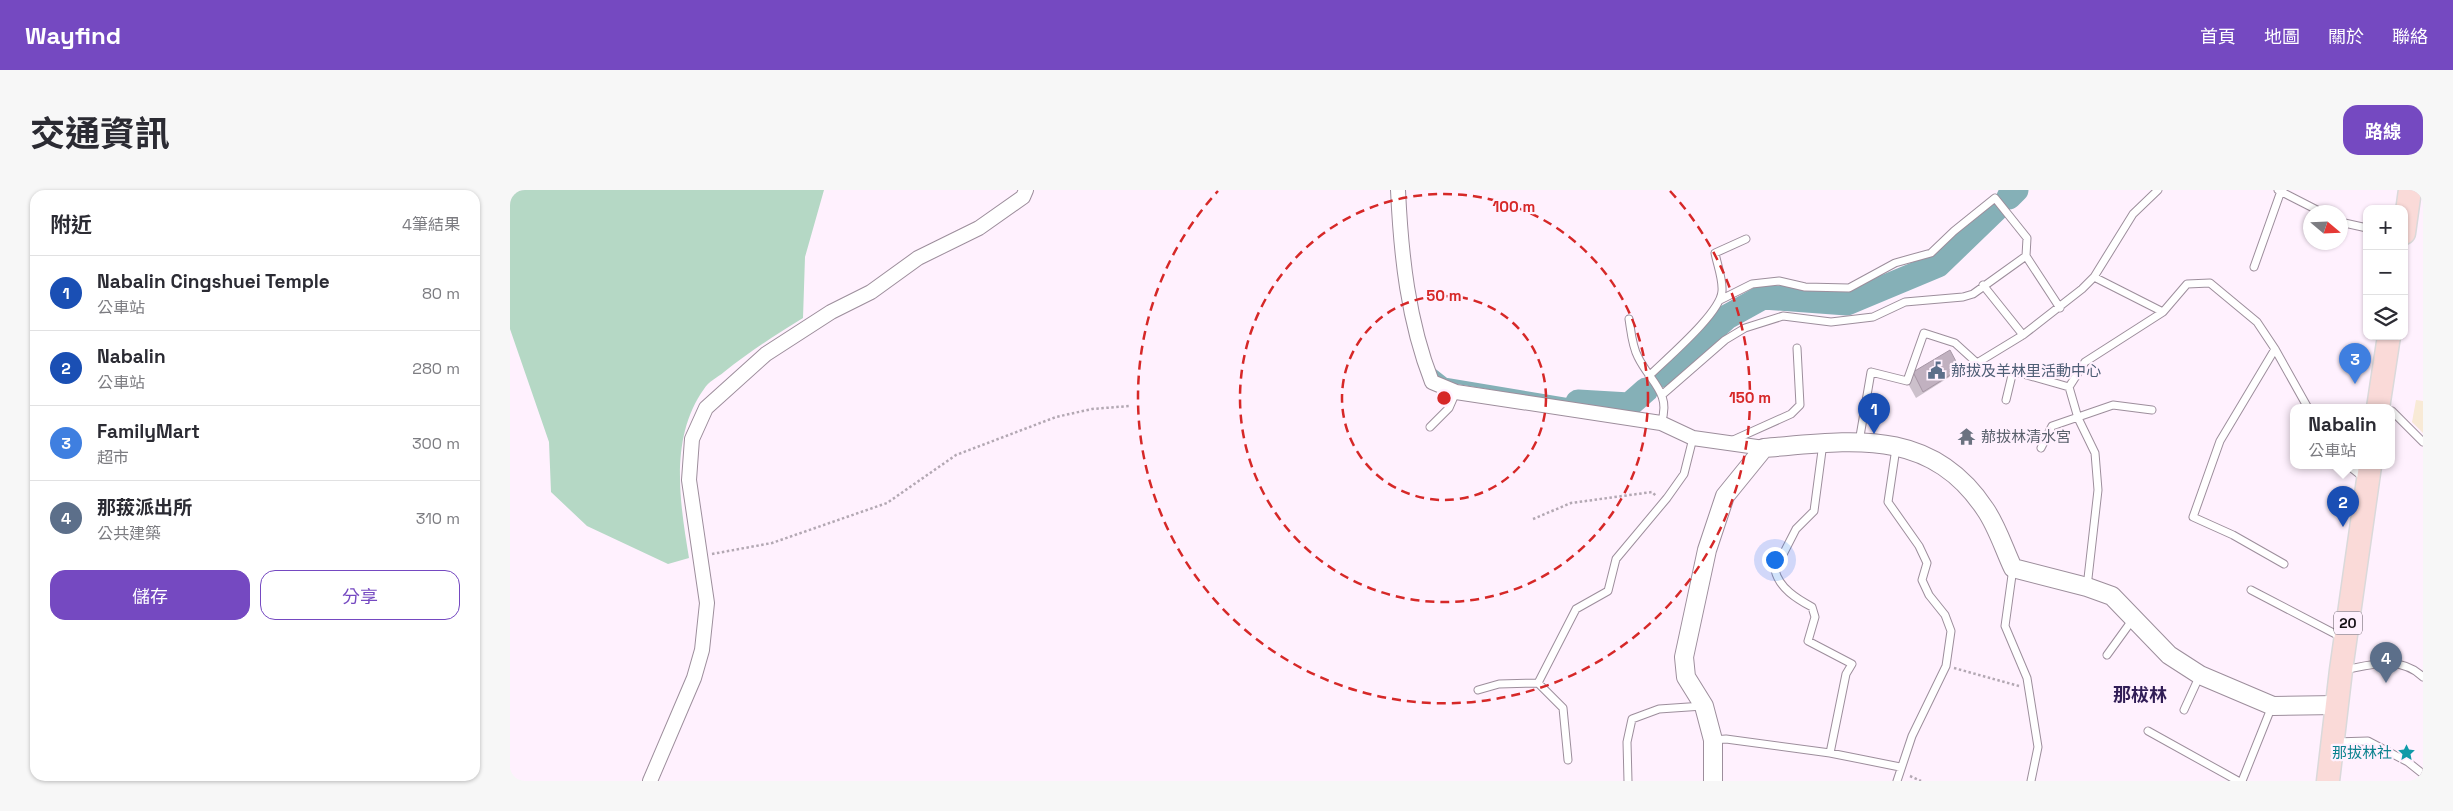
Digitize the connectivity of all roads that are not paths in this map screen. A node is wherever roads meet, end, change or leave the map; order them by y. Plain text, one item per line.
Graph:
1 (1026, 190) edge
2 (1398, 190) edge
3 (2158, 190) edge
4 (2410, 190) edge
5 (2279, 191) edge
6 (2307, 205) edge
7 (2408, 205) edge
8 (2348, 224) edge
9 (2363, 227) edge
10 (1746, 239) dead end
11 (2026, 256) junction
12 (2254, 266) dead end
13 (2094, 277) junction
14 (1983, 285) junction
15 (1720, 300) junction
16 (2060, 308) junction
17 (2163, 312) junction
18 (1629, 319) dead end
19 (2023, 335) junction
20 (2389, 340) edge
21 (1797, 348) dead end
22 (2275, 349) junction
23 (1649, 376) junction
24 (2068, 387) junction
25 (1456, 392) junction
26 (1663, 394) junction
27 (2006, 400) dead end
28 (2306, 404) edge
29 (2384, 404) edge
30 (2152, 410) dead end
31 (2395, 417) edge
32 (2078, 418) junction
33 (1661, 423) junction
34 (1430, 427) dead end
35 (1693, 438) junction
36 (1859, 442) junction
37 (2423, 442) edge
38 (1726, 443) junction
39 (1824, 443) junction
40 (1897, 445) junction
41 (1764, 448) junction
42 (2041, 448) dead end
43 (2356, 469) edge
44 (2369, 474) edge
45 (2284, 564) dead end
46 (2013, 568) junction
47 (2087, 587) junction
48 (2251, 590) dead end
49 (2134, 616) junction
50 (2345, 640) junction
51 (2107, 655) dead end
52 (2341, 670) junction
53 (2200, 674) junction
54 (2423, 677) edge
55 (1538, 682) junction
56 (1478, 690) dead end
57 (2337, 705) junction
58 (1704, 706) junction
59 (2272, 706) junction
60 (2184, 710) dead end
61 (2148, 731) dead end
62 (1714, 740) junction
63 (2332, 742) junction
64 (1830, 753) junction
65 (1568, 760) dead end
66 (1900, 767) junction
67 (2423, 774) edge
68 (650, 781) edge
69 (1628, 781) edge
70 (1713, 781) edge
71 (1897, 781) edge
72 (2031, 781) edge
73 (2238, 781) edge
74 (2242, 781) edge
75 (2328, 781) edge

1 - 68 street
2 - 25 street
3 - 13 lane
4 - 7 main road
5 - 6 lane
5 - 12 lane
8 - 9 lane
10 - 15 lane
11 - 14 lane
11 - 15 lane
11 - 16 lane
13 - 16 lane
13 - 17 lane
14 - 19 lane
14 - 26 lane
15 - 23 lane
16 - 19 lane
17 - 22 lane
17 - 24 lane
18 - 23 lane
19 - 36 lane
20 - 29 main road
21 - 38 lane
22 - 28 lane
22 - 45 lane
23 - 26 lane
24 - 27 lane
24 - 32 lane
25 - 33 street
25 - 34 lane
26 - 33 lane
30 - 32 lane
31 - 37 lane
32 - 42 lane
32 - 47 lane
33 - 35 street
35 - 38 street
35 - 55 lane
36 - 39 street
36 - 40 street
38 - 41 street
39 - 41 street
39 - 64 lane
40 - 46 street
40 - 66 lane
41 - 58 street
43 - 44 lane
44 - 50 main road, 20
46 - 47 street
46 - 72 lane
47 - 49 street
48 - 50 lane
49 - 51 lane
49 - 53 street
50 - 52 main road, 20
52 - 54 lane
52 - 57 main road, 20
53 - 59 street
53 - 60 lane
55 - 56 lane
55 - 65 lane
57 - 59 street
57 - 63 main road, 20
58 - 62 street
58 - 69 lane
59 - 74 lane
61 - 73 lane
62 - 64 lane
62 - 70 street
63 - 67 lane
63 - 75 main road, 20
64 - 66 lane
66 - 71 lane

